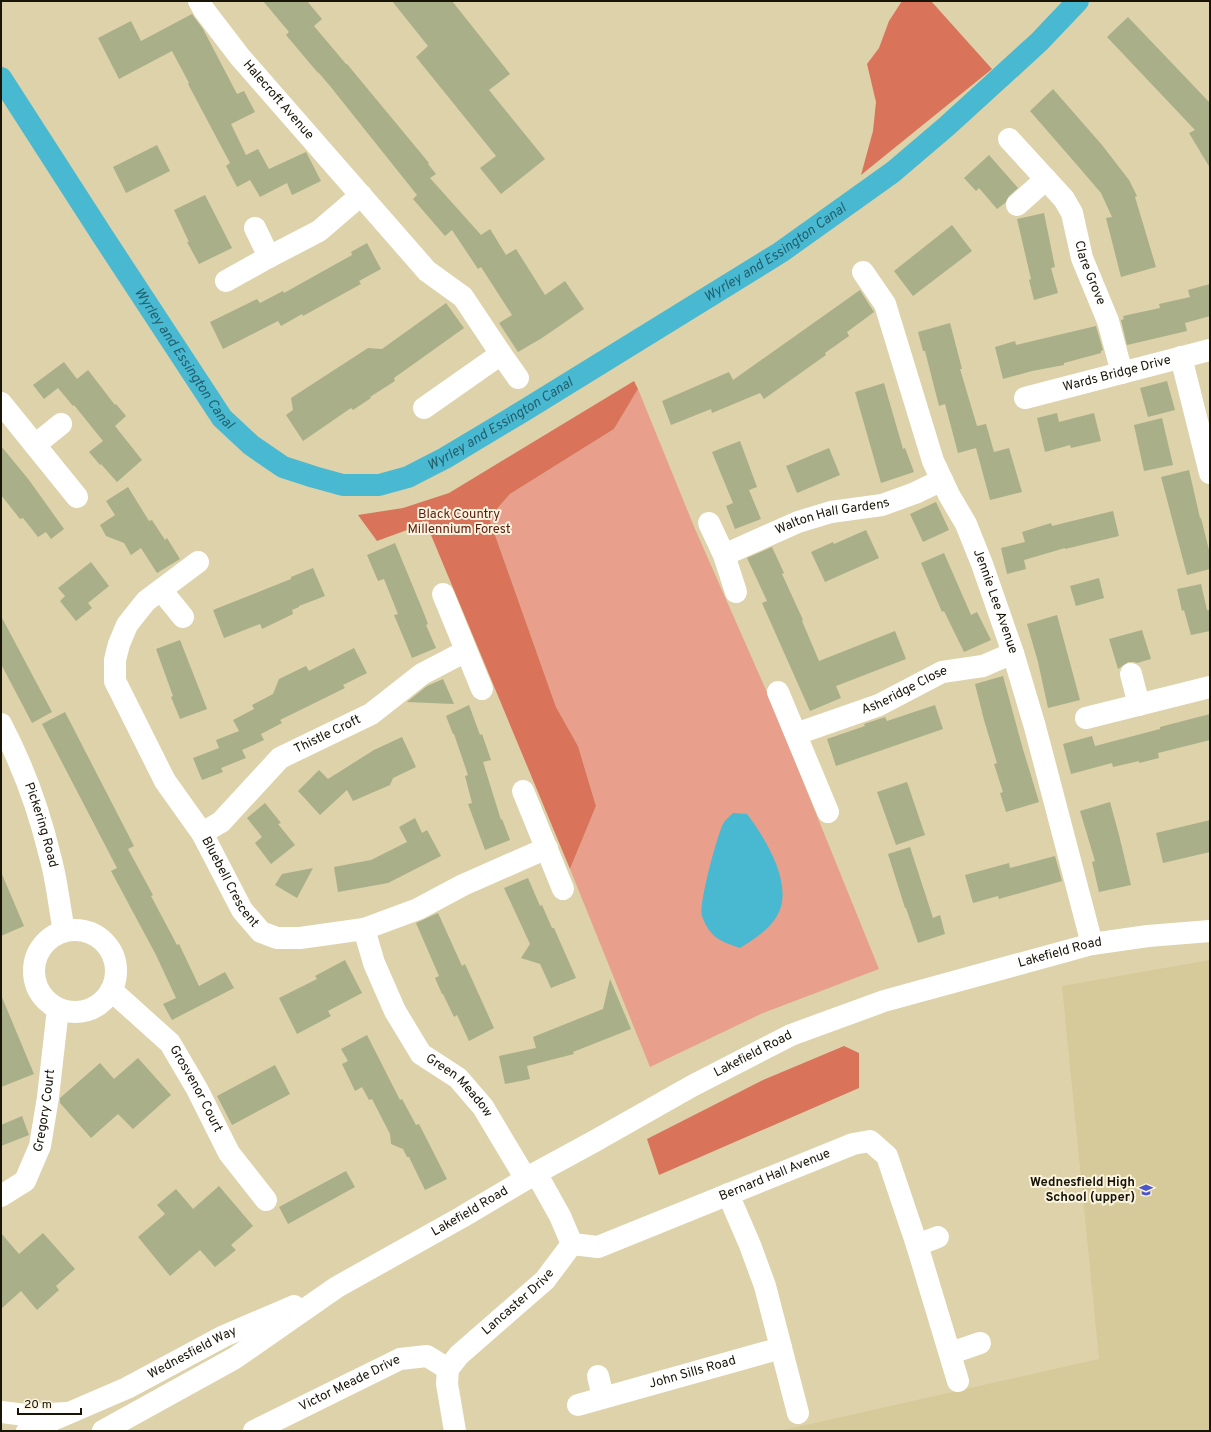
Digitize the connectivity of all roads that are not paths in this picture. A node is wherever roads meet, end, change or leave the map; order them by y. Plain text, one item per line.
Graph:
1 (199, 1) edge
2 (1009, 139) dead end
3 (1046, 179) junction
4 (361, 195) junction
5 (1017, 205) dead end
6 (255, 228) dead end
7 (269, 257) junction
8 (863, 272) dead end
9 (226, 281) dead end
10 (1210, 350) edge
11 (501, 354) junction
12 (1181, 357) junction
13 (1122, 373) junction
14 (518, 378) dead end
15 (1025, 398) dead end
16 (1, 403) edge
17 (424, 408) dead end
18 (61, 424) dead end
19 (35, 445) junction
20 (1210, 473) edge
21 (942, 480) junction
22 (77, 497) dead end
23 (710, 523) dead end
24 (724, 555) junction
25 (198, 562) dead end
26 (161, 590) junction
27 (736, 592) dead end
28 (443, 594) dead end
29 (183, 617) dead end
30 (466, 652) junction
31 (1013, 653) junction
32 (1131, 674) dead end
33 (1210, 687) edge
34 (482, 689) dead end
35 (778, 692) dead end
36 (1139, 705) junction
37 (1086, 718) dead end
38 (1, 724) edge
39 (796, 734) junction
40 (523, 791) dead end
41 (828, 812) dead end
42 (202, 833) junction
43 (547, 848) junction
44 (563, 889) dead end
45 (364, 929) junction
46 (64, 931) junction
47 (1210, 931) edge
48 (1092, 944) junction
49 (111, 990) junction
50 (58, 1009) junction
51 (531, 1176) junction
52 (728, 1194) junction
53 (1, 1196) edge
54 (266, 1200) dead end
55 (938, 1237) dead end
56 (572, 1244) junction
57 (917, 1245) junction
58 (337, 1287) junction
59 (980, 1343) dead end
60 (781, 1348) junction
61 (951, 1353) junction
62 (448, 1369) junction
63 (598, 1376) dead end
64 (958, 1381) dead end
65 (603, 1397) junction
66 (578, 1406) dead end
67 (1, 1412) edge
68 (67, 1413) junction
69 (798, 1413) dead end
70 (27, 1431) edge
71 (103, 1431) edge
72 (254, 1431) edge
73 (455, 1431) edge

1 - 4 street, Halecroft Avenue
2 - 3 street, Clare Grove
3 - 5 street
3 - 13 street, Clare Grove
4 - 7 street
4 - 11 street, Halecroft Avenue
6 - 7 street
7 - 9 street
8 - 21 street, Jennie Lee Avenue
10 - 12 street, Wards Bridge Drive
11 - 14 street, Halecroft Avenue
11 - 17 street
12 - 13 street, Wards Bridge Drive
12 - 20 street
13 - 15 street, Wards Bridge Drive
16 - 19 street
18 - 19 street
19 - 22 street
21 - 24 street, Walton Hall Gardens
21 - 31 street, Jennie Lee Avenue
23 - 24 street
24 - 27 street
25 - 26 street, Bluebell Crescent
26 - 29 street
26 - 42 street, Bluebell Crescent
28 - 30 street
30 - 34 street
30 - 42 street, Thistle Croft
31 - 39 street, Asheridge Close
31 - 48 street, Jennie Lee Avenue
32 - 36 street
33 - 36 street
35 - 39 street
36 - 37 street
38 - 46 street, Pickering Road
39 - 41 street
40 - 43 street
42 - 45 street, Bluebell Crescent
43 - 44 street
43 - 45 street, Bluebell Crescent
45 - 51 street, Green Meadow
46 - 49 street
46 - 50 street
47 - 48 street, Lakefield Road
48 - 51 street, Lakefield Road
49 - 50 street
49 - 54 street, Grosvenor Court
50 - 53 street, Gregory Court
51 - 56 street
51 - 58 street, Lakefield Road
52 - 56 street, Bernard Hall Avenue
52 - 57 street, Bernard Hall Avenue
52 - 60 street
55 - 57 street
56 - 62 street, Lancaster Drive
57 - 61 street, Bernard Hall Avenue
58 - 68 street, Wednesfield Way
58 - 71 street
59 - 61 street
60 - 65 street, John Sills Road
60 - 69 street
61 - 64 street, Bernard Hall Avenue
62 - 72 street, Victor Meade Drive
62 - 73 street
63 - 65 street
65 - 66 street, John Sills Road
67 - 68 street
68 - 70 street, Wednesfield Way

